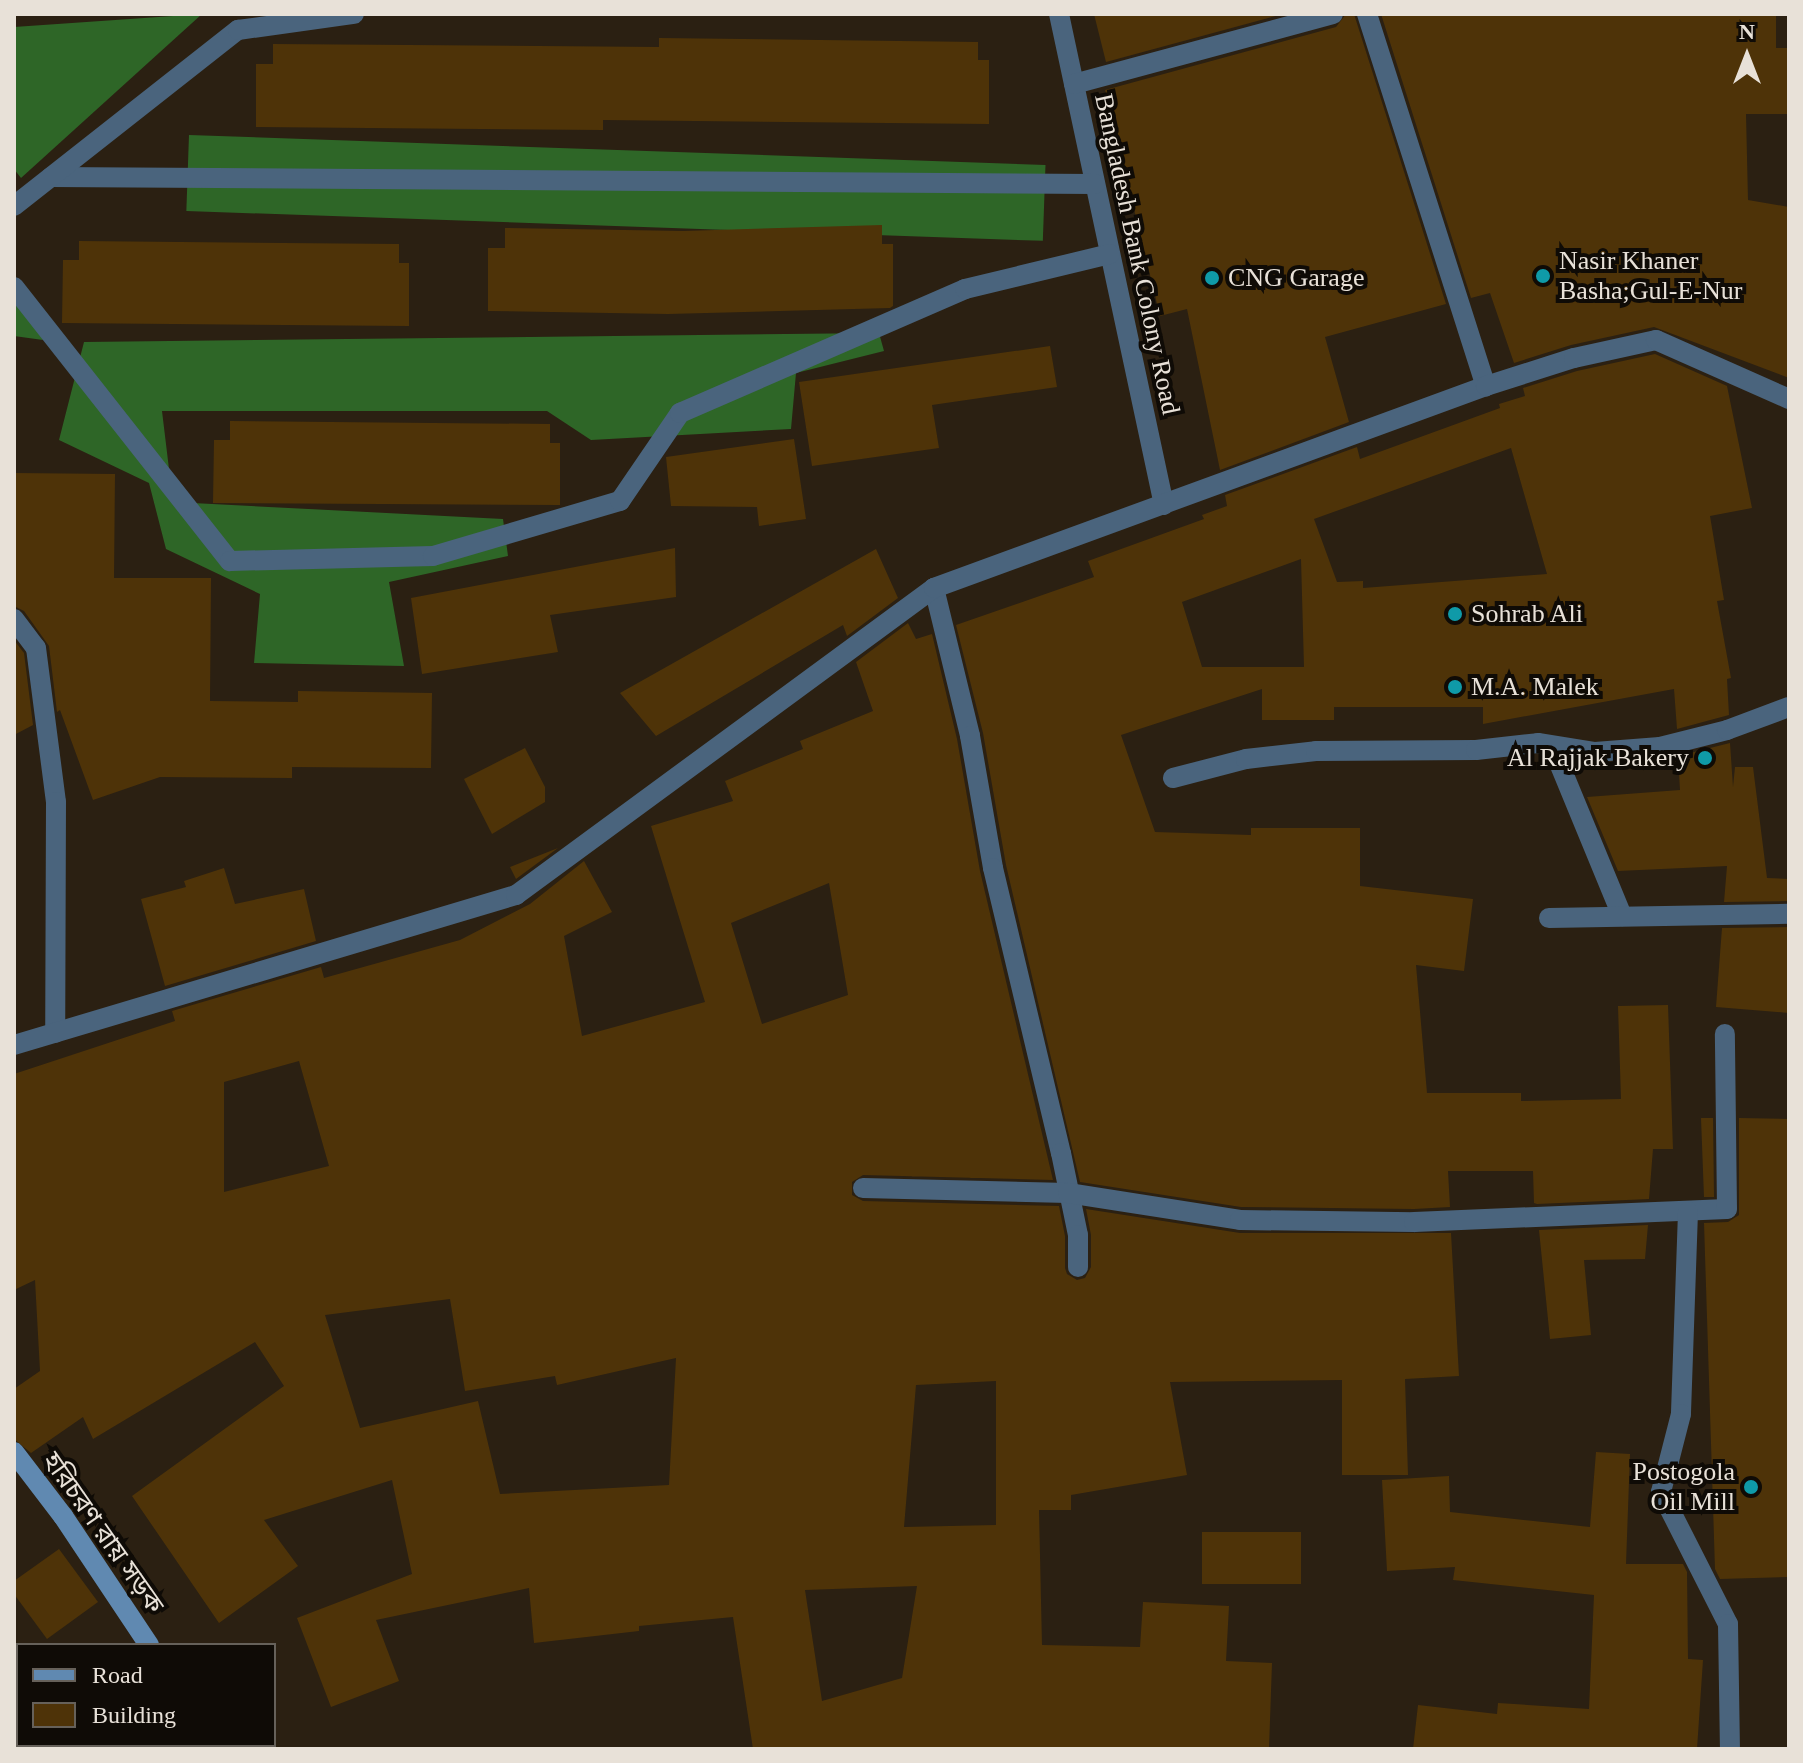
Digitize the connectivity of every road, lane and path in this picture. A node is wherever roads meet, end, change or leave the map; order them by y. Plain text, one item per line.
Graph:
1 (354, 14) edge
2 (1059, 14) edge
3 (1333, 14) edge
4 (1367, 14) edge
5 (242, 22) edge
6 (1074, 84) junction
7 (51, 177) junction
8 (1095, 184) junction
9 (14, 206) edge
10 (1110, 254) junction
11 (14, 287) edge
12 (1486, 386) junction
13 (1789, 399) edge
14 (1164, 505) junction
15 (934, 588) junction
16 (14, 619) edge
17 (1789, 707) edge
18 (1552, 746) junction
19 (1173, 778) dead end
20 (1789, 914) edge
21 (1622, 916) junction
22 (1549, 918) dead end
23 (55, 1033) junction
24 (1725, 1034) dead end
25 (14, 1045) edge
26 (863, 1188) dead end
27 (1068, 1193) junction
28 (1688, 1212) junction
29 (1078, 1267) dead end
30 (14, 1452) edge
31 (148, 1643) edge
32 (1730, 1749) edge

1 - 5 street
2 - 6 street, Bangladesh Bank Colony Road
3 - 6 street
4 - 12 street
5 - 7 street
6 - 8 street, Bangladesh Bank Colony Road
7 - 8 street
7 - 9 street
8 - 10 street, Bangladesh Bank Colony Road
10 - 11 street
10 - 14 street, Bangladesh Bank Colony Road
12 - 13 street
12 - 14 street
14 - 15 street
15 - 23 street
15 - 27 street
16 - 23 street
17 - 18 street
18 - 19 street
18 - 21 street
20 - 21 street
21 - 22 street
23 - 25 street
24 - 28 street
26 - 27 street
27 - 28 street
27 - 29 street
28 - 32 street
30 - 31 main road, হরিচরণ রায় সড়ক

